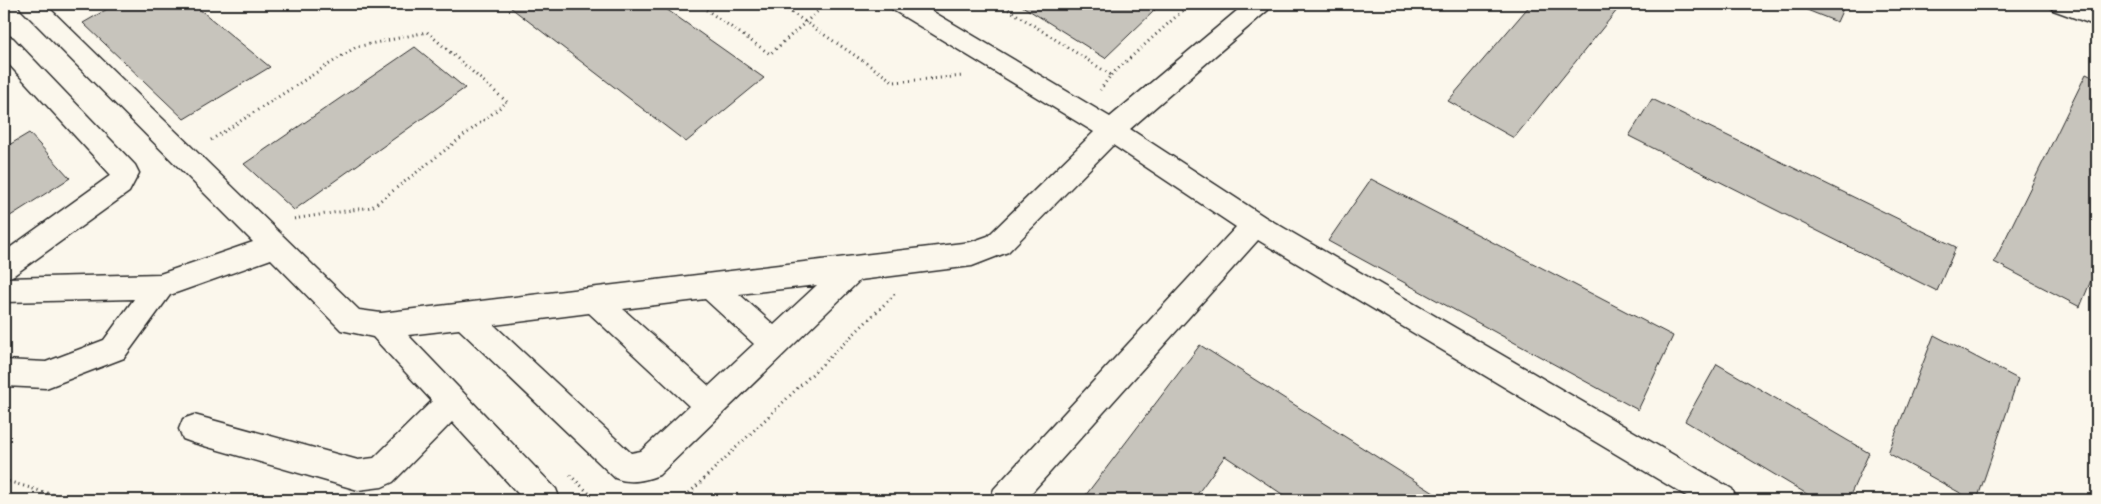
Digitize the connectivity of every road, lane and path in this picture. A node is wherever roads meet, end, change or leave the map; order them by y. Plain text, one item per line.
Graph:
1 (30, 4) edge
2 (698, 4) edge
3 (779, 4) edge
4 (826, 4) edge
5 (901, 4) edge
6 (1000, 4) edge
7 (1190, 4) edge
8 (1260, 4) edge
9 (2060, 4) edge
10 (2097, 17) edge
11 (806, 21) junction
12 (4, 44) edge
13 (1111, 75) junction
14 (968, 76) dead end
15 (1085, 113) junction
16 (1111, 131) junction
17 (185, 156) junction
18 (255, 225) junction
19 (1255, 225) junction
20 (276, 246) junction
21 (4, 267) edge
22 (853, 268) junction
23 (160, 286) junction
24 (710, 286) junction
25 (4, 290) edge
26 (897, 293) dead end
27 (594, 300) junction
28 (466, 316) junction
29 (382, 326) junction
30 (775, 344) junction
31 (4, 373) edge
32 (452, 402) junction
33 (710, 406) junction
34 (194, 429) dead end
35 (4, 480) edge
36 (70, 500) edge
37 (545, 500) edge
38 (682, 500) edge
39 (1005, 500) edge
40 (1721, 500) edge

1 - 17 street
2 - 11 path
3 - 11 path
4 - 11 path
5 - 15 street
6 - 13 path
7 - 13 path
8 - 16 street
9 - 10 street
11 - 14 path
12 - 21 street
13 - 15 path
15 - 16 street
16 - 19 street
16 - 22 street
17 - 18 street
17 - 18 path
18 - 20 street
19 - 39 street
19 - 40 street
20 - 23 street
20 - 29 street
22 - 24 street
22 - 30 street
23 - 25 street
23 - 31 street
24 - 27 street
24 - 30 street
26 - 38 path
27 - 28 street
27 - 33 street
28 - 29 street
28 - 33 street
29 - 32 street
30 - 33 street
32 - 34 street
32 - 37 street
35 - 36 path

